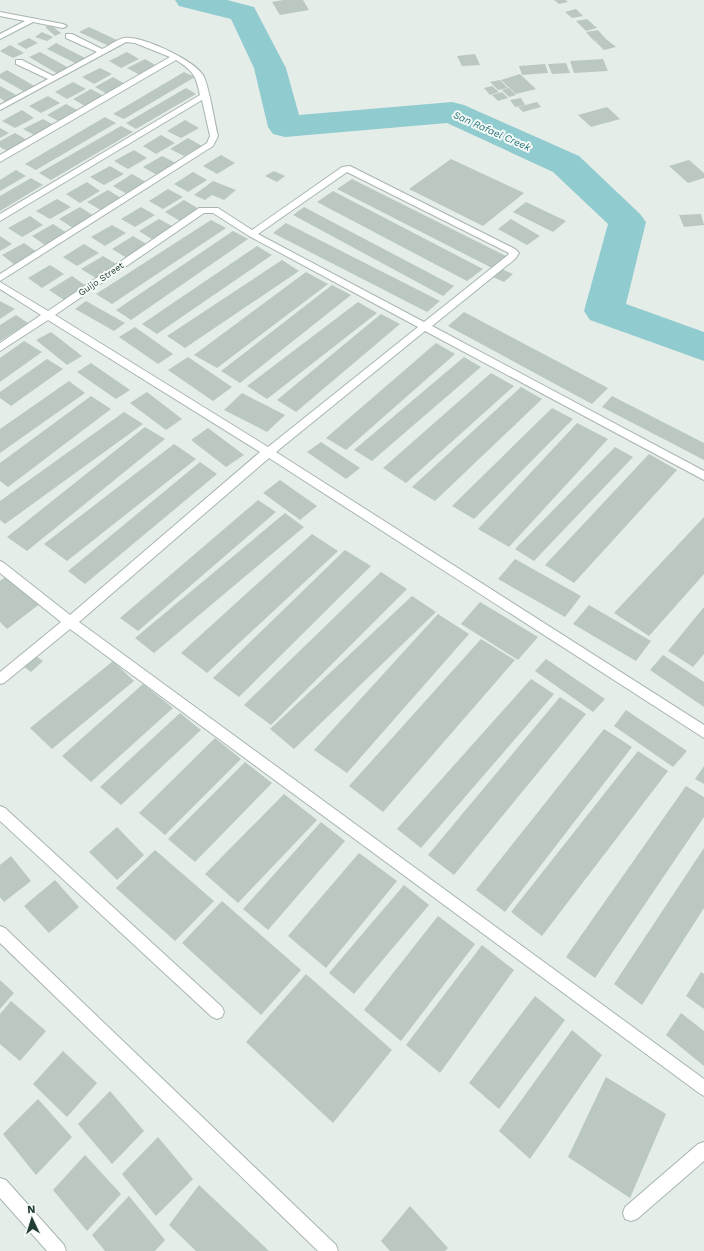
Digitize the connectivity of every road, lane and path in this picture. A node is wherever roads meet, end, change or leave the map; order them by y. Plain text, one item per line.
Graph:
1 (0, 14) edge
2 (32, 20) junction
3 (63, 26) dead end
4 (69, 36) dead end
5 (0, 37) edge
6 (102, 52) junction
7 (176, 57) junction
8 (19, 62) dead end
9 (54, 79) junction
10 (204, 96) junction
11 (1, 107) edge
12 (0, 159) edge
13 (0, 218) edge
14 (252, 234) junction
15 (0, 278) edge
16 (0, 285) edge
17 (49, 314) junction
18 (425, 327) junction
19 (0, 348) edge
20 (268, 452) junction
21 (704, 476) edge
22 (0, 566) edge
23 (70, 622) junction
24 (0, 679) edge
25 (704, 732) edge
26 (0, 812) edge
27 (0, 933) edge
28 (217, 1012) dead end
29 (704, 1088) edge
30 (704, 1150) edge
31 (0, 1186) edge
32 (631, 1213) dead end
33 (58, 1251) edge
34 (330, 1251) edge

1 - 2 street
2 - 3 street
2 - 5 street
4 - 6 street
6 - 7 street
6 - 9 street
7 - 10 street
7 - 12 street
8 - 9 street
9 - 11 street
10 - 13 street
10 - 15 street
14 - 17 street, Guijo Street
14 - 18 street
14 - 18 street
16 - 17 street
17 - 19 street, Guijo Street
17 - 20 street
18 - 20 street
18 - 21 street
20 - 23 street
20 - 25 street
22 - 23 street
23 - 24 street
23 - 29 street
26 - 28 street
27 - 34 street
30 - 32 street
31 - 33 street

